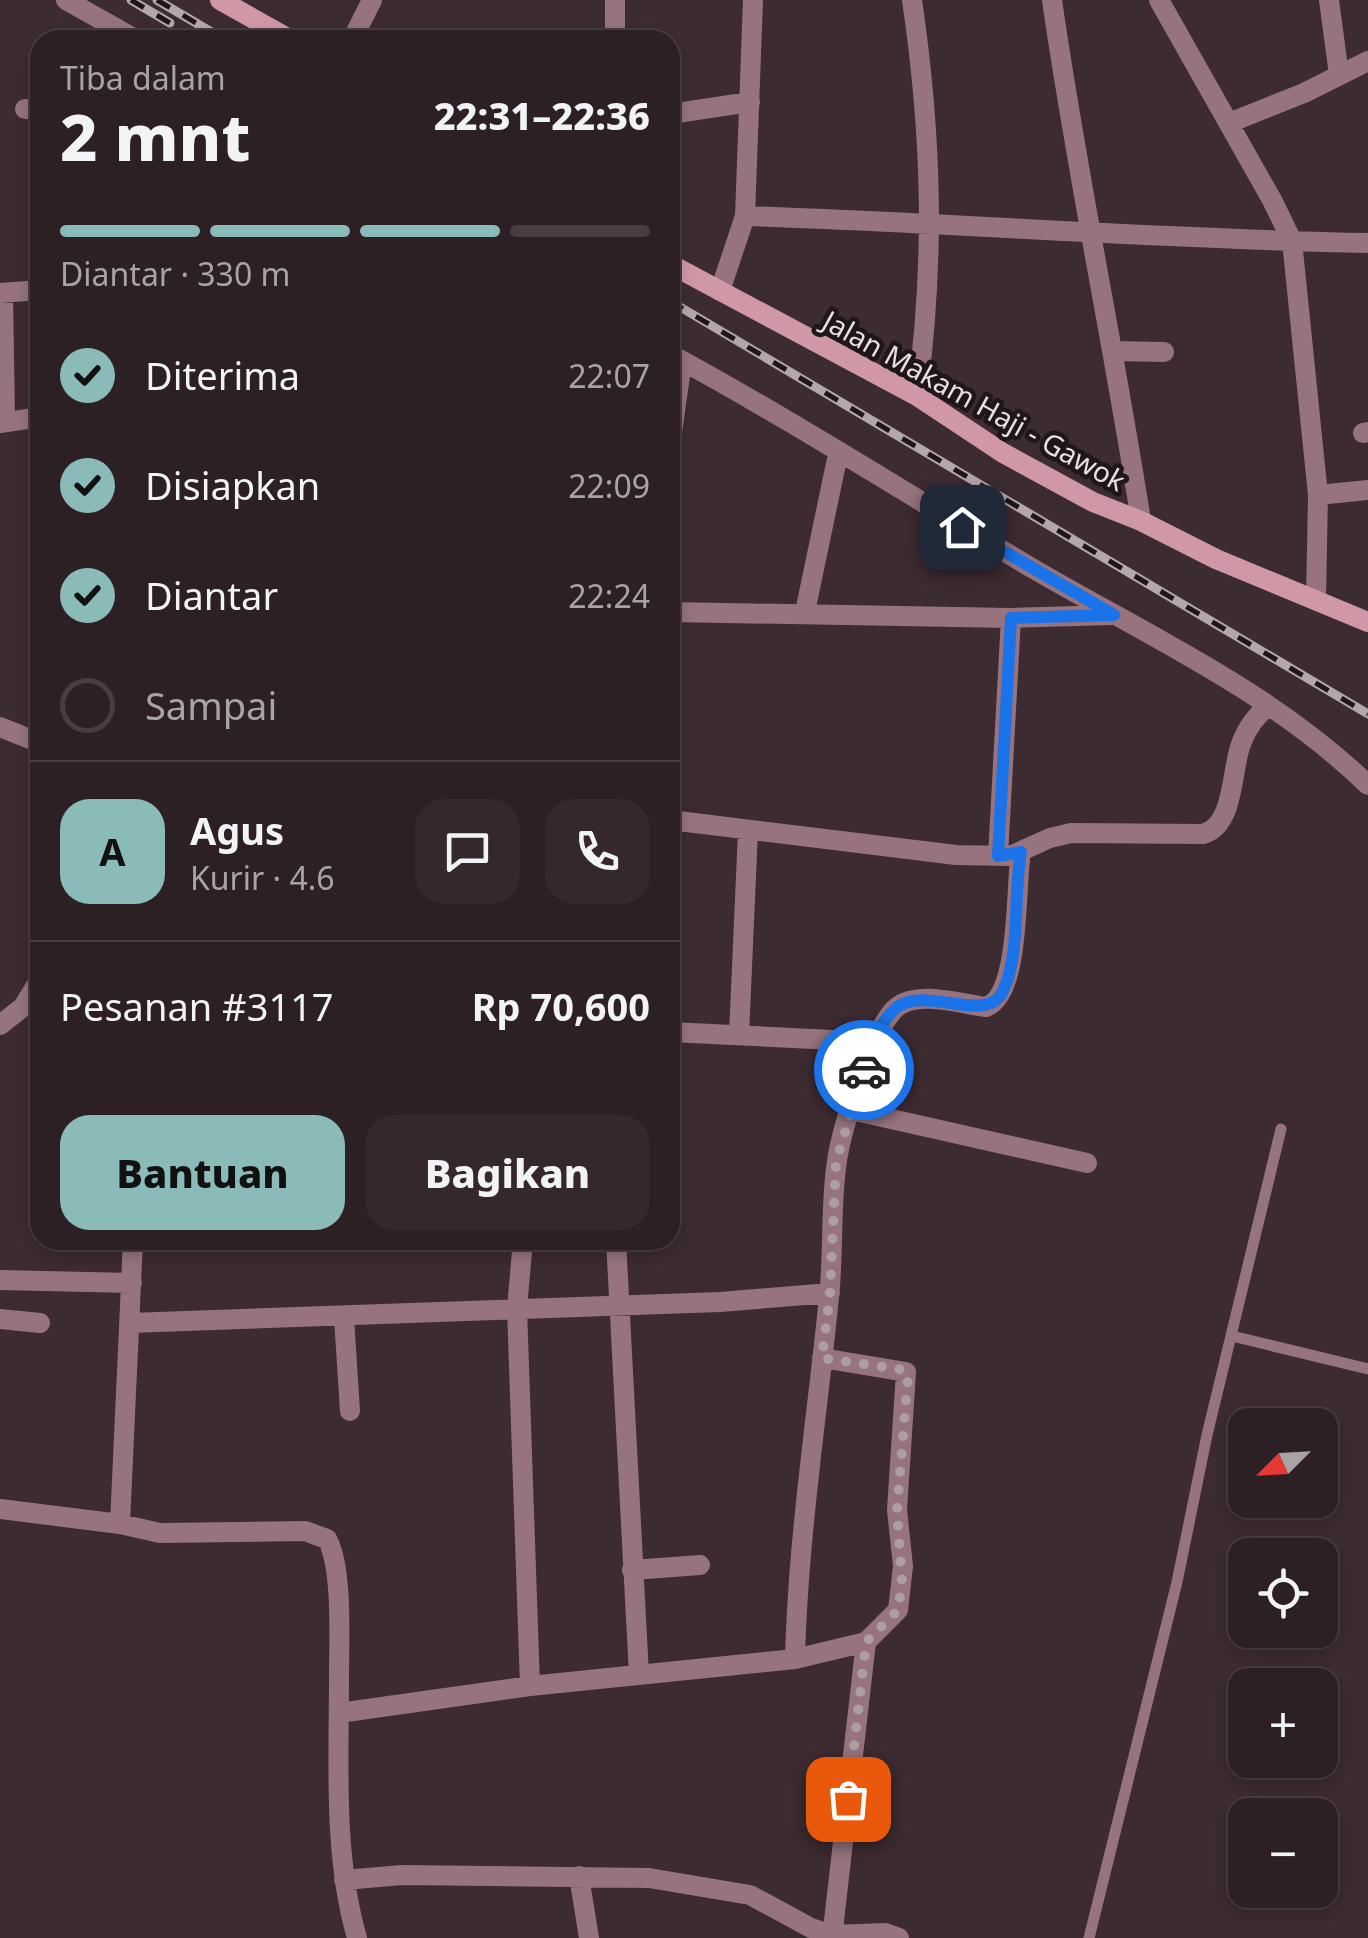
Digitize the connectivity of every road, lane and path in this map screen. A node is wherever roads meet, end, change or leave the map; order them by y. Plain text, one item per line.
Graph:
1 (66, 0) edge
2 (372, 0) edge
3 (615, 0) edge
4 (753, 0) edge
5 (912, 0) edge
6 (1052, 0) edge
7 (1160, 0) edge
8 (1329, 0) edge
9 (223, 2) edge
10 (118, 30) edge
11 (274, 30) edge
12 (357, 30) edge
13 (615, 30) edge
14 (1368, 61) edge
15 (1339, 76) junction
16 (750, 102) junction
17 (680, 112) edge
18 (1229, 123) junction
19 (745, 216) junction
20 (931, 222) junction
21 (1090, 232) junction
22 (1292, 242) junction
23 (1368, 242) edge
24 (680, 269) edge
25 (30, 291) edge
26 (720, 291) junction
27 (1, 293) edge
28 (1114, 351) junction
29 (1164, 352) dead end
30 (680, 360) edge
31 (916, 396) junction
32 (30, 419) edge
33 (2, 422) edge
34 (838, 454) junction
35 (1368, 490) edge
36 (1318, 495) junction
37 (1141, 521) junction
38 (1316, 600) junction
39 (680, 612) edge
40 (805, 612) junction
41 (1114, 615) junction
42 (1011, 618) junction
43 (1368, 622) edge
44 (1268, 705) junction
45 (0, 727) edge
46 (30, 739) edge
47 (1368, 786) edge
48 (680, 821) edge
49 (748, 830) junction
50 (1021, 852) junction
51 (998, 856) junction
52 (30, 996) edge
53 (0, 1025) edge
54 (680, 1032) edge
55 (738, 1035) junction
56 (874, 1042) junction
57 (851, 1110) junction
58 (1282, 1129) dead end
59 (1087, 1163) dead end
60 (134, 1250) edge
61 (522, 1250) edge
62 (616, 1250) edge
63 (0, 1280) edge
64 (132, 1283) junction
65 (830, 1293) junction
66 (619, 1306) junction
67 (517, 1308) junction
68 (344, 1318) junction
69 (0, 1319) edge
70 (40, 1323) dead end
71 (130, 1323) junction
72 (1232, 1336) junction
73 (822, 1358) junction
74 (1368, 1368) edge
75 (350, 1411) dead end
76 (0, 1509) edge
77 (120, 1524) junction
78 (700, 1564) dead end
79 (632, 1570) junction
80 (866, 1642) junction
81 (794, 1659) junction
82 (639, 1675) junction
83 (530, 1686) junction
84 (339, 1712) junction
85 (579, 1876) junction
86 (344, 1880) junction
87 (831, 1936) edge
88 (357, 1938) edge
89 (589, 1938) edge
90 (899, 1938) edge
91 (1089, 1938) edge

1 - 10 street
2 - 12 street
3 - 13 street
4 - 16 street
5 - 20 street
6 - 21 street
7 - 18 street
8 - 15 street
9 - 11 street
14 - 15 street
15 - 18 street
16 - 17 street
16 - 19 street
18 - 22 street
19 - 20 street
19 - 26 street
20 - 21 street
20 - 31 street
21 - 22 street
21 - 28 street
22 - 23 street
22 - 36 street
24 - 26 street, Jalan Makam Haji - Gawok
25 - 27 street
26 - 31 street, Jalan Makam Haji - Gawok
27 - 33 street
28 - 29 street
28 - 37 street
30 - 34 street
31 - 37 street, Jalan Makam Haji - Gawok
32 - 33 street
34 - 40 street
34 - 41 street
35 - 36 street
36 - 38 street
37 - 38 street, Jalan Makam Haji - Gawok
38 - 43 street, Jalan Makam Haji - Gawok
39 - 40 street
40 - 42 street
41 - 42 street
41 - 44 street
42 - 51 street
44 - 47 street
44 - 50 street
45 - 46 street
48 - 49 street
49 - 51 street
49 - 55 street
50 - 51 street
50 - 56 street
52 - 53 street
54 - 55 street
55 - 56 street
56 - 57 street
57 - 59 street
57 - 65 street
58 - 72 lane
60 - 64 street
61 - 67 street
62 - 66 street
63 - 64 street
64 - 71 street
65 - 66 street
65 - 73 street
66 - 67 street
66 - 79 street
67 - 68 street
67 - 83 street
68 - 71 street
68 - 75 street
69 - 70 street
71 - 77 street
72 - 74 lane
72 - 91 lane
73 - 80 street
73 - 81 street
76 - 77 street
77 - 84 street
78 - 79 street
79 - 82 street
80 - 81 street
80 - 87 street
81 - 82 street
82 - 83 street
83 - 84 street
84 - 86 street
85 - 86 street
85 - 87 street
85 - 89 street
86 - 88 street
87 - 90 street

